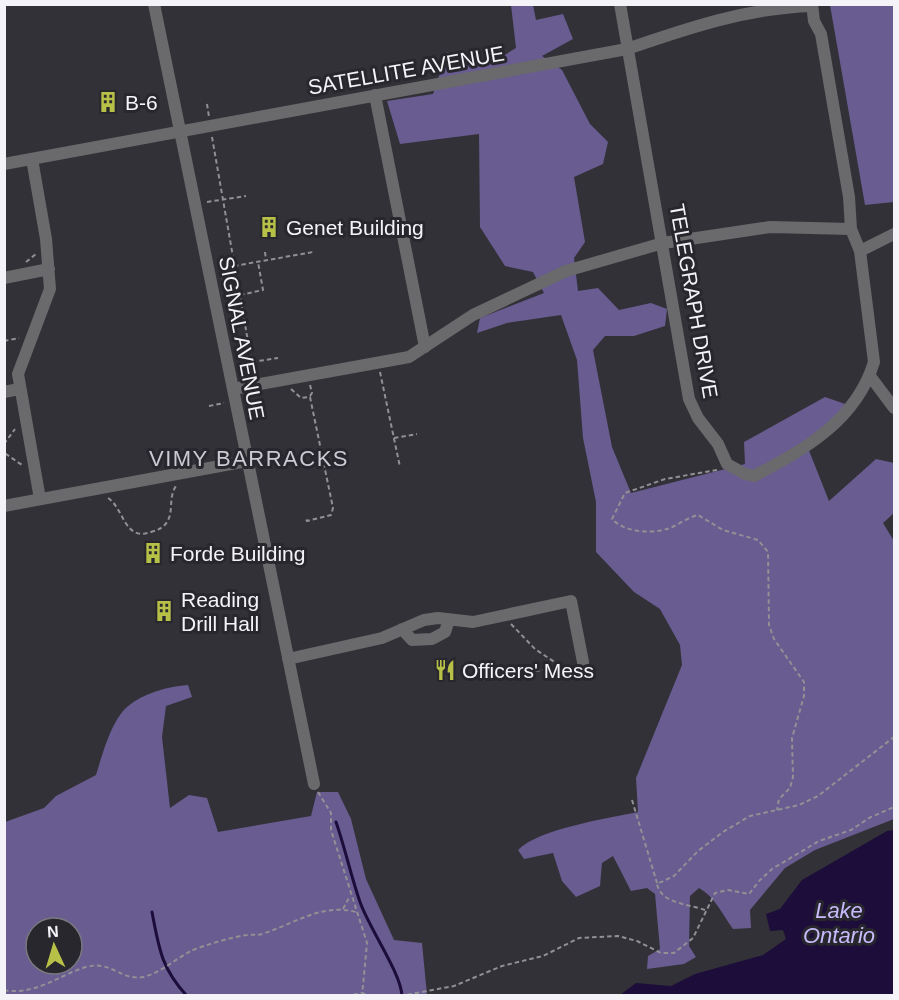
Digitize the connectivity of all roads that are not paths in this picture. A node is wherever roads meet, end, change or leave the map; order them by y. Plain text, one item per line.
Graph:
1 (154, 4) edge
2 (620, 4) edge
3 (812, 5) edge
4 (627, 49) junction
5 (375, 95) junction
6 (180, 131) junction
7 (32, 159) junction
8 (4, 164) edge
9 (850, 229) junction
10 (894, 234) edge
11 (663, 243) junction
12 (860, 251) junction
13 (49, 269) junction
14 (4, 278) edge
15 (425, 347) junction
16 (870, 376) junction
17 (19, 389) junction
18 (4, 392) edge
19 (237, 393) junction
20 (894, 408) edge
21 (247, 461) junction
22 (40, 499) junction
23 (4, 506) edge
24 (449, 620) junction
25 (402, 629) junction
26 (288, 659) junction
27 (583, 662) dead end
28 (314, 784) road end

1 - 6 street, SIGNAL AVENUE
2 - 4 street, TELEGRAPH DRIVE
3 - 4 street, SATELLITE AVENUE
3 - 9 street
4 - 5 street, SATELLITE AVENUE
4 - 11 street, TELEGRAPH DRIVE
5 - 6 street, SATELLITE AVENUE
5 - 15 street
6 - 7 street, SATELLITE AVENUE
6 - 19 street, SIGNAL AVENUE
7 - 8 street, SATELLITE AVENUE
7 - 13 street
9 - 11 street
9 - 12 street
10 - 12 street
11 - 15 street
11 - 16 street, TELEGRAPH DRIVE
12 - 16 street
13 - 14 street
13 - 17 street
15 - 19 street
16 - 20 street
17 - 18 street
17 - 22 street
19 - 21 street, SIGNAL AVENUE
21 - 22 street
21 - 26 street, SIGNAL AVENUE
22 - 23 street
24 - 25 street
24 - 25 street
24 - 27 street
25 - 26 street
26 - 28 street, SIGNAL AVENUE

